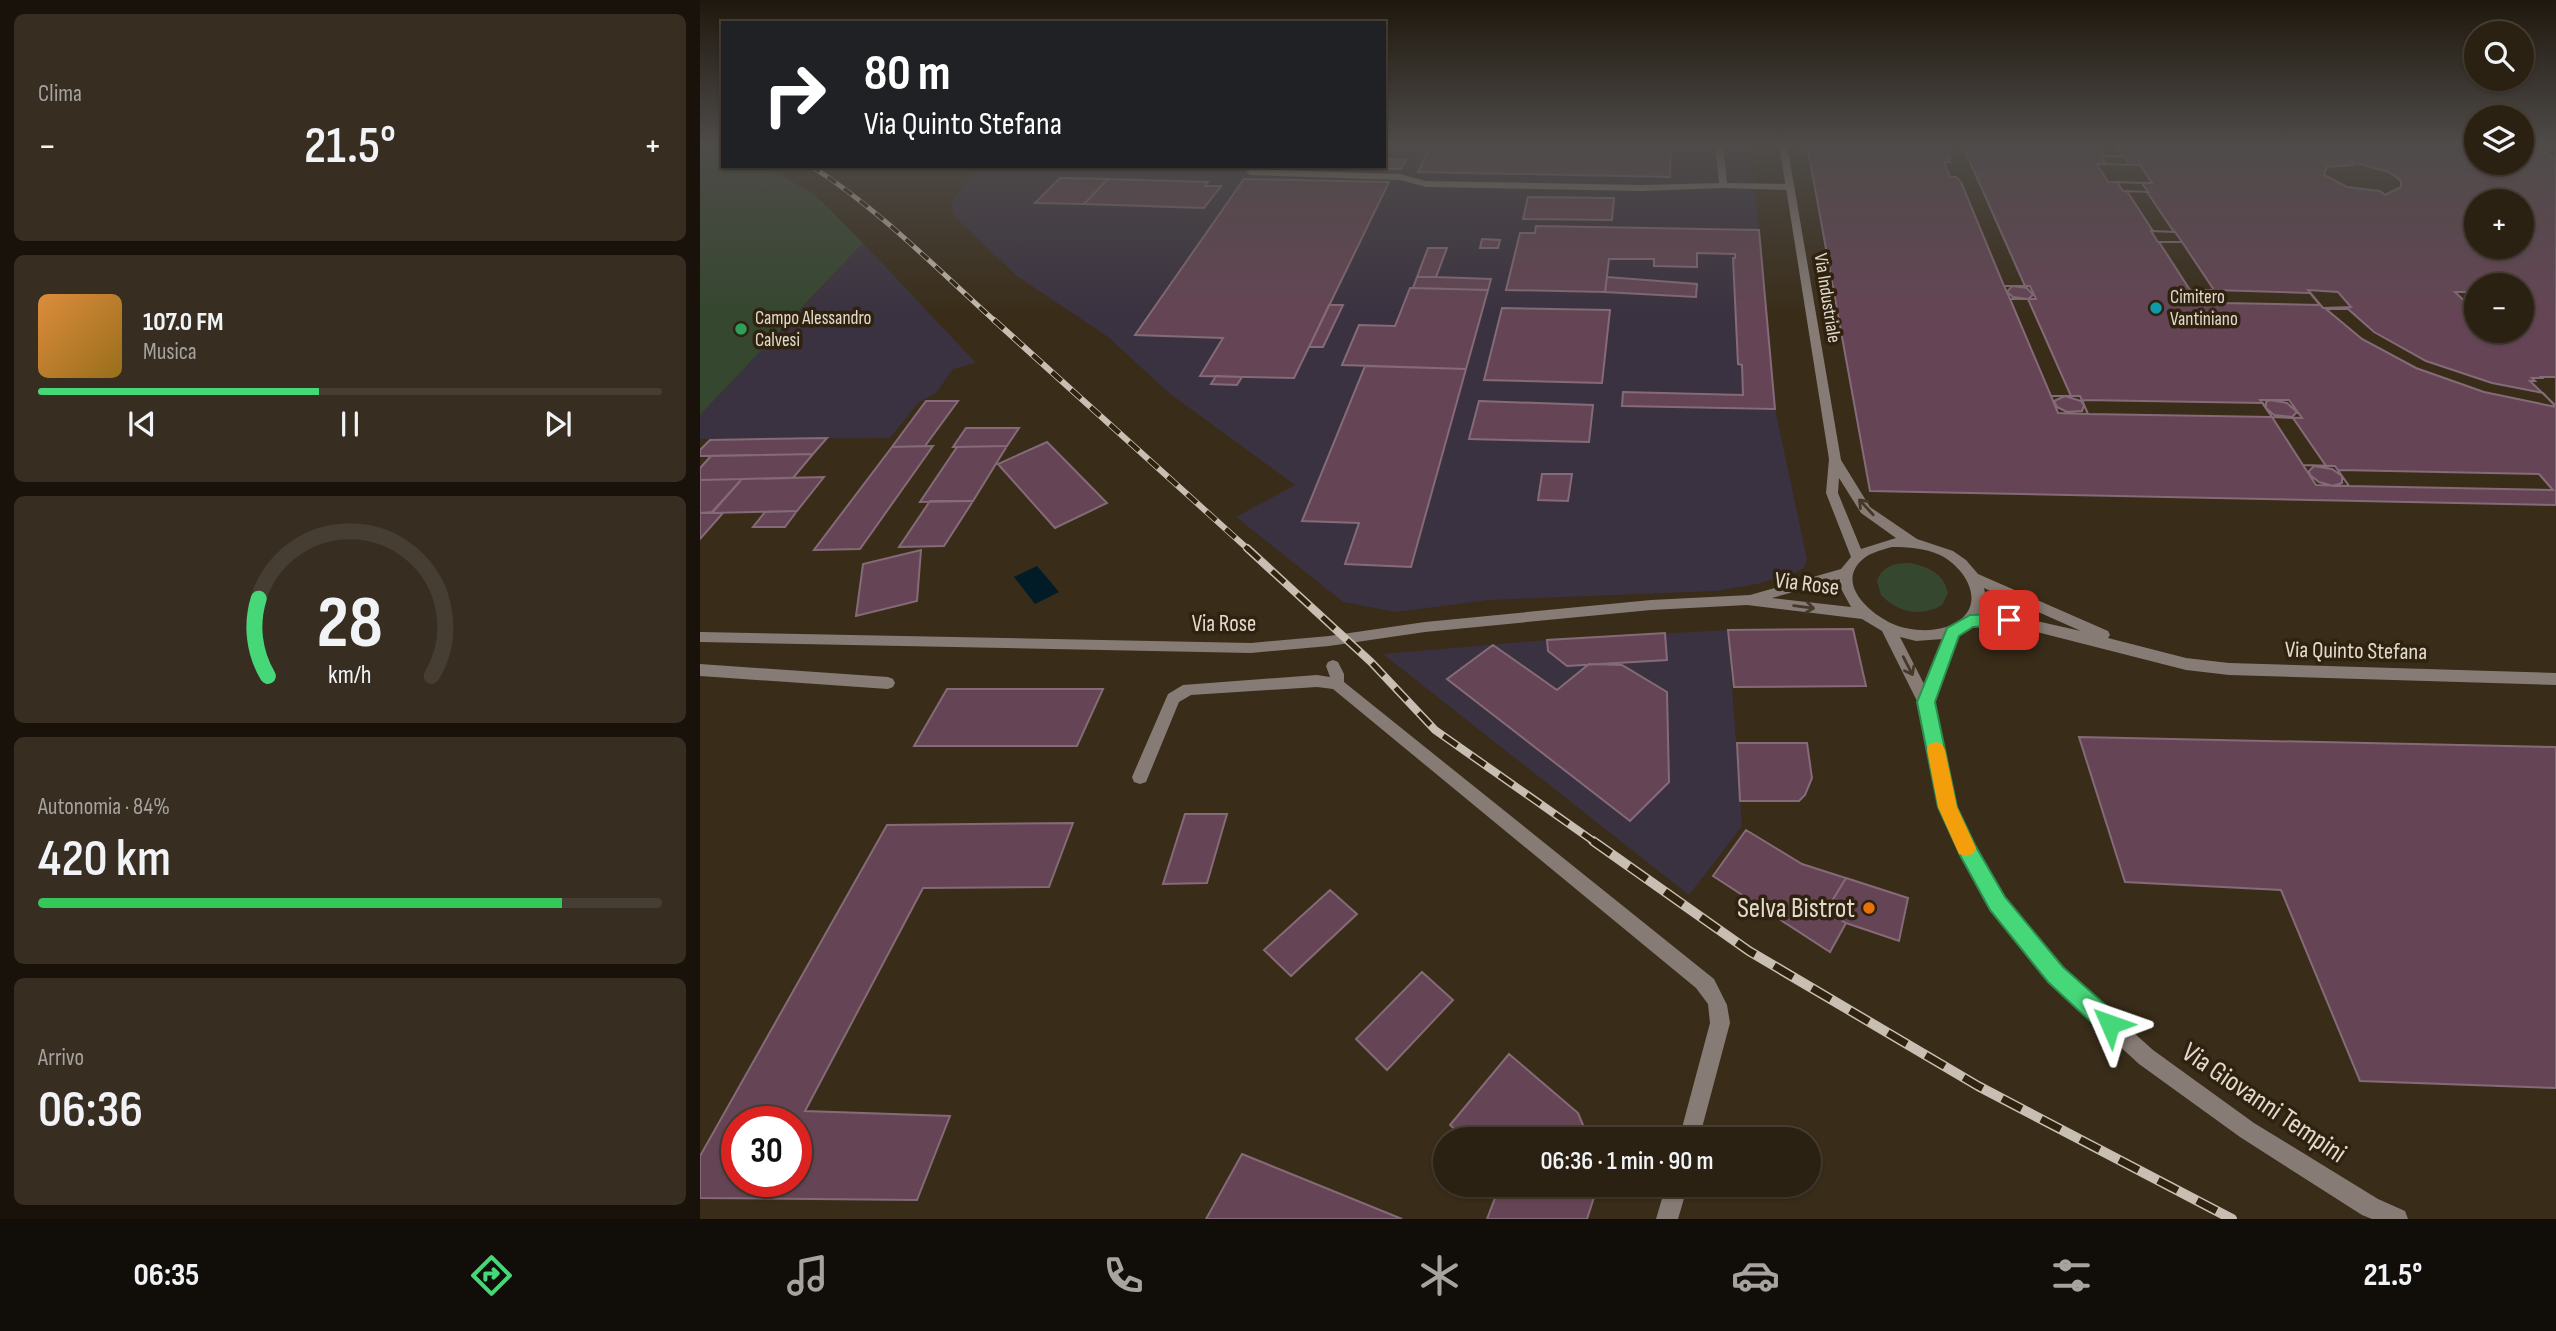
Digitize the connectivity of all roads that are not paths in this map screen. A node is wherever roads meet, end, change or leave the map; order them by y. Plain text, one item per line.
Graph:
1 (1792, 201) edge
2 (1835, 458) junction
3 (1912, 542) junction
4 (1857, 556) junction
5 (1846, 572) junction
6 (1974, 578) junction
7 (1747, 600) junction
8 (1862, 614) junction
9 (1970, 621) junction
10 (1889, 630) junction
11 (1952, 632) junction
12 (700, 637) edge
13 (2156, 657) junction
14 (1333, 666) dead end
15 (700, 670) edge
16 (2556, 679) edge
17 (888, 682) dead end
18 (1337, 684) junction
19 (1926, 702) junction
20 (1140, 777) dead end
21 (1692, 1127) edge
22 (1673, 1197) edge
23 (1667, 1219) edge
24 (2397, 1219) edge

1 - 2 street, Via Industriale
3 -> 2 street, Via Industriale
2 - 4 street, Via Industriale
3 - 4 street
3 - 6 street
4 - 5 street
5 - 7 street, Via Rose
5 - 8 street
6 - 9 street
6 - 13 street, Via Quinto Stefana
7 -> 8 street, Via Rose
7 - 12 street, Via Rose
8 - 10 street
9 - 11 street
9 - 13 street, Via Quinto Stefana
10 - 11 street
10 -> 19 street, Via Giovanni Tempini
11 - 19 street
13 - 16 street, Via Quinto Stefana
14 - 18 street
15 - 17 street
18 - 20 street
18 - 21 street
19 - 24 street, Via Giovanni Tempini
22 - 23 street

